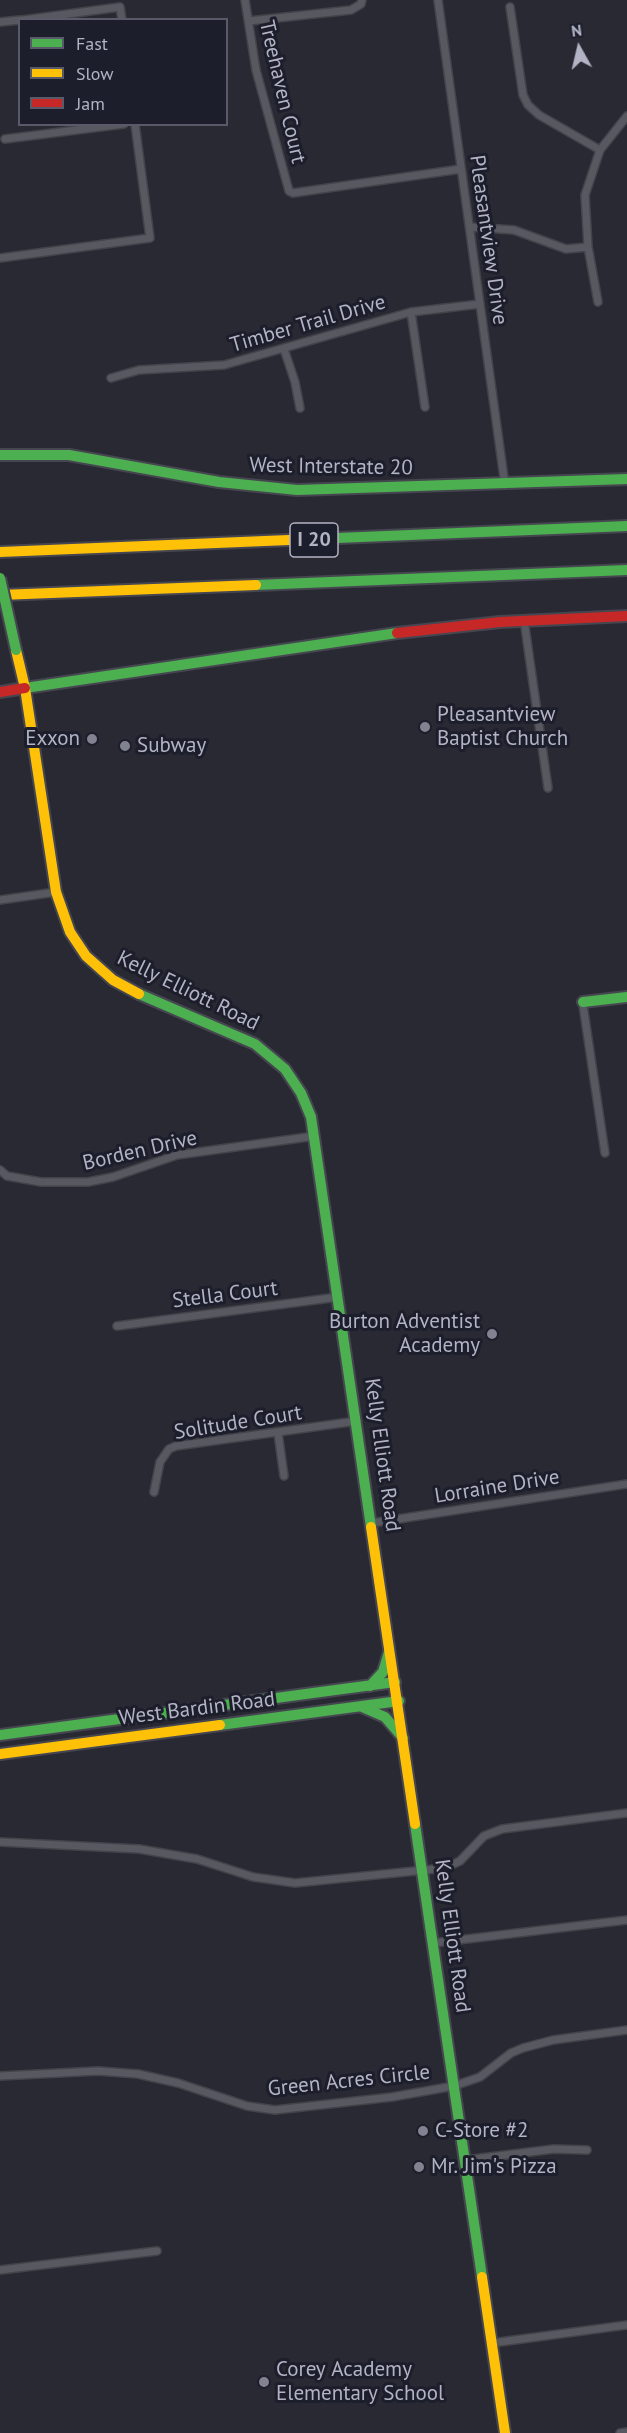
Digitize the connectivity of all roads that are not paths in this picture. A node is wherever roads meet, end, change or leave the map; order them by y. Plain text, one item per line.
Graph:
1 (246, 0) edge
2 (362, 0) edge
3 (438, 0) edge
4 (510, 7) dead end
5 (36, 18) edge
6 (122, 18) edge
7 (18, 20) edge
8 (249, 21) junction
9 (0, 22) edge
10 (627, 116) edge
11 (108, 126) edge
12 (135, 126) edge
13 (5, 139) dead end
14 (600, 150) junction
15 (461, 169) junction
16 (470, 227) junction
17 (588, 247) junction
18 (0, 258) edge
19 (598, 302) dead end
20 (480, 304) junction
21 (411, 312) junction
22 (284, 349) junction
23 (111, 378) dead end
24 (425, 407) dead end
25 (300, 408) dead end
26 (0, 455) edge
27 (627, 479) edge
28 (505, 485) junction
29 (627, 526) edge
30 (0, 552) edge
31 (627, 570) edge
32 (0, 578) edge
33 (0, 595) edge
34 (627, 616) edge
35 (525, 620) junction
36 (25, 688) junction
37 (0, 692) edge
38 (548, 788) dead end
39 (56, 892) junction
40 (0, 900) edge
41 (627, 997) edge
42 (583, 1003) joint
43 (315, 1136) junction
44 (605, 1154) dead end
45 (0, 1170) edge
46 (4, 1177) edge
47 (338, 1297) junction
48 (117, 1326) dead end
49 (357, 1421) junction
50 (278, 1433) junction
51 (284, 1476) dead end
52 (627, 1484) edge
53 (154, 1492) dead end
54 (372, 1523) junction
55 (390, 1648) junction
56 (395, 1682) junction
57 (370, 1686) junction
58 (399, 1701) junction
59 (362, 1707) junction
60 (0, 1735) edge
61 (405, 1741) junction
62 (0, 1754) edge
63 (627, 1813) edge
64 (0, 1842) edge
65 (423, 1872) junction
66 (627, 1920) edge
67 (433, 1943) junction
68 (627, 2030) edge
69 (0, 2076) edge
70 (454, 2086) junction
71 (587, 2150) dead end
72 (465, 2160) junction
73 (157, 2251) dead end
74 (0, 2271) edge
75 (627, 2325) edge
76 (492, 2343) junction
77 (627, 2432) edge
78 (505, 2433) edge
79 (620, 2433) edge

1 - 8 street, Treehaven Court
2 - 8 street
3 - 15 street, Pleasantview Drive
4 - 14 street
5 - 6 street
7 - 9 street
8 - 15 street, Treehaven Court
10 - 14 street
11 - 13 street
12 - 18 street
14 - 17 street
15 - 16 street, Pleasantview Drive
16 - 17 street
16 - 20 street, Pleasantview Drive
17 - 19 street
20 - 21 street, Timber Trail Drive
20 - 28 street, Pleasantview Drive
21 - 22 street, Timber Trail Drive
21 - 24 street
22 - 23 street, Timber Trail Drive
22 - 25 street
26 - 28 main road, West Interstate 20
27 - 28 main road, West Interstate 20
29 - 30 main road, I 20
31 - 33 main road, I 20
32 - 36 main road, Kelly Elliott Road, bridge
34 - 35 main road
35 - 36 main road
35 - 38 street
36 - 37 main road
36 - 39 main road, Kelly Elliott Road
39 - 40 street
39 - 43 main road, Kelly Elliott Road
41 - 42 main road
42 - 44 street
43 - 46 street, Borden Drive
43 - 47 main road, Kelly Elliott Road
45 - 46 street, Borden Drive
47 - 48 street, Stella Court
47 - 49 main road, Kelly Elliott Road
49 - 50 street, Solitude Court
49 - 54 main road, Kelly Elliott Road
50 - 51 street
50 - 53 street, Solitude Court
52 - 54 street, Lorraine Drive
54 - 55 main road, Kelly Elliott Road
55 - 56 main road, Kelly Elliott Road
55 - 57 main road
56 - 57 main road, West Bardin Road
56 - 58 main road, Kelly Elliott Road
57 - 60 main road, West Bardin Road
58 - 59 main road, West Bardin Road
58 - 61 main road, Kelly Elliott Road
59 - 61 main road
59 - 62 main road, West Bardin Road
61 - 65 main road, Kelly Elliott Road
63 - 65 street
64 - 65 street
65 - 67 main road, Kelly Elliott Road
66 - 67 street
67 - 70 main road, Kelly Elliott Road
68 - 70 street, Green Acres Circle
69 - 70 street, Green Acres Circle
70 - 72 main road, Kelly Elliott Road
71 - 72 street
72 - 76 main road, Kelly Elliott Road
73 - 74 street
75 - 76 street
76 - 78 main road, Kelly Elliott Road
77 - 79 street

